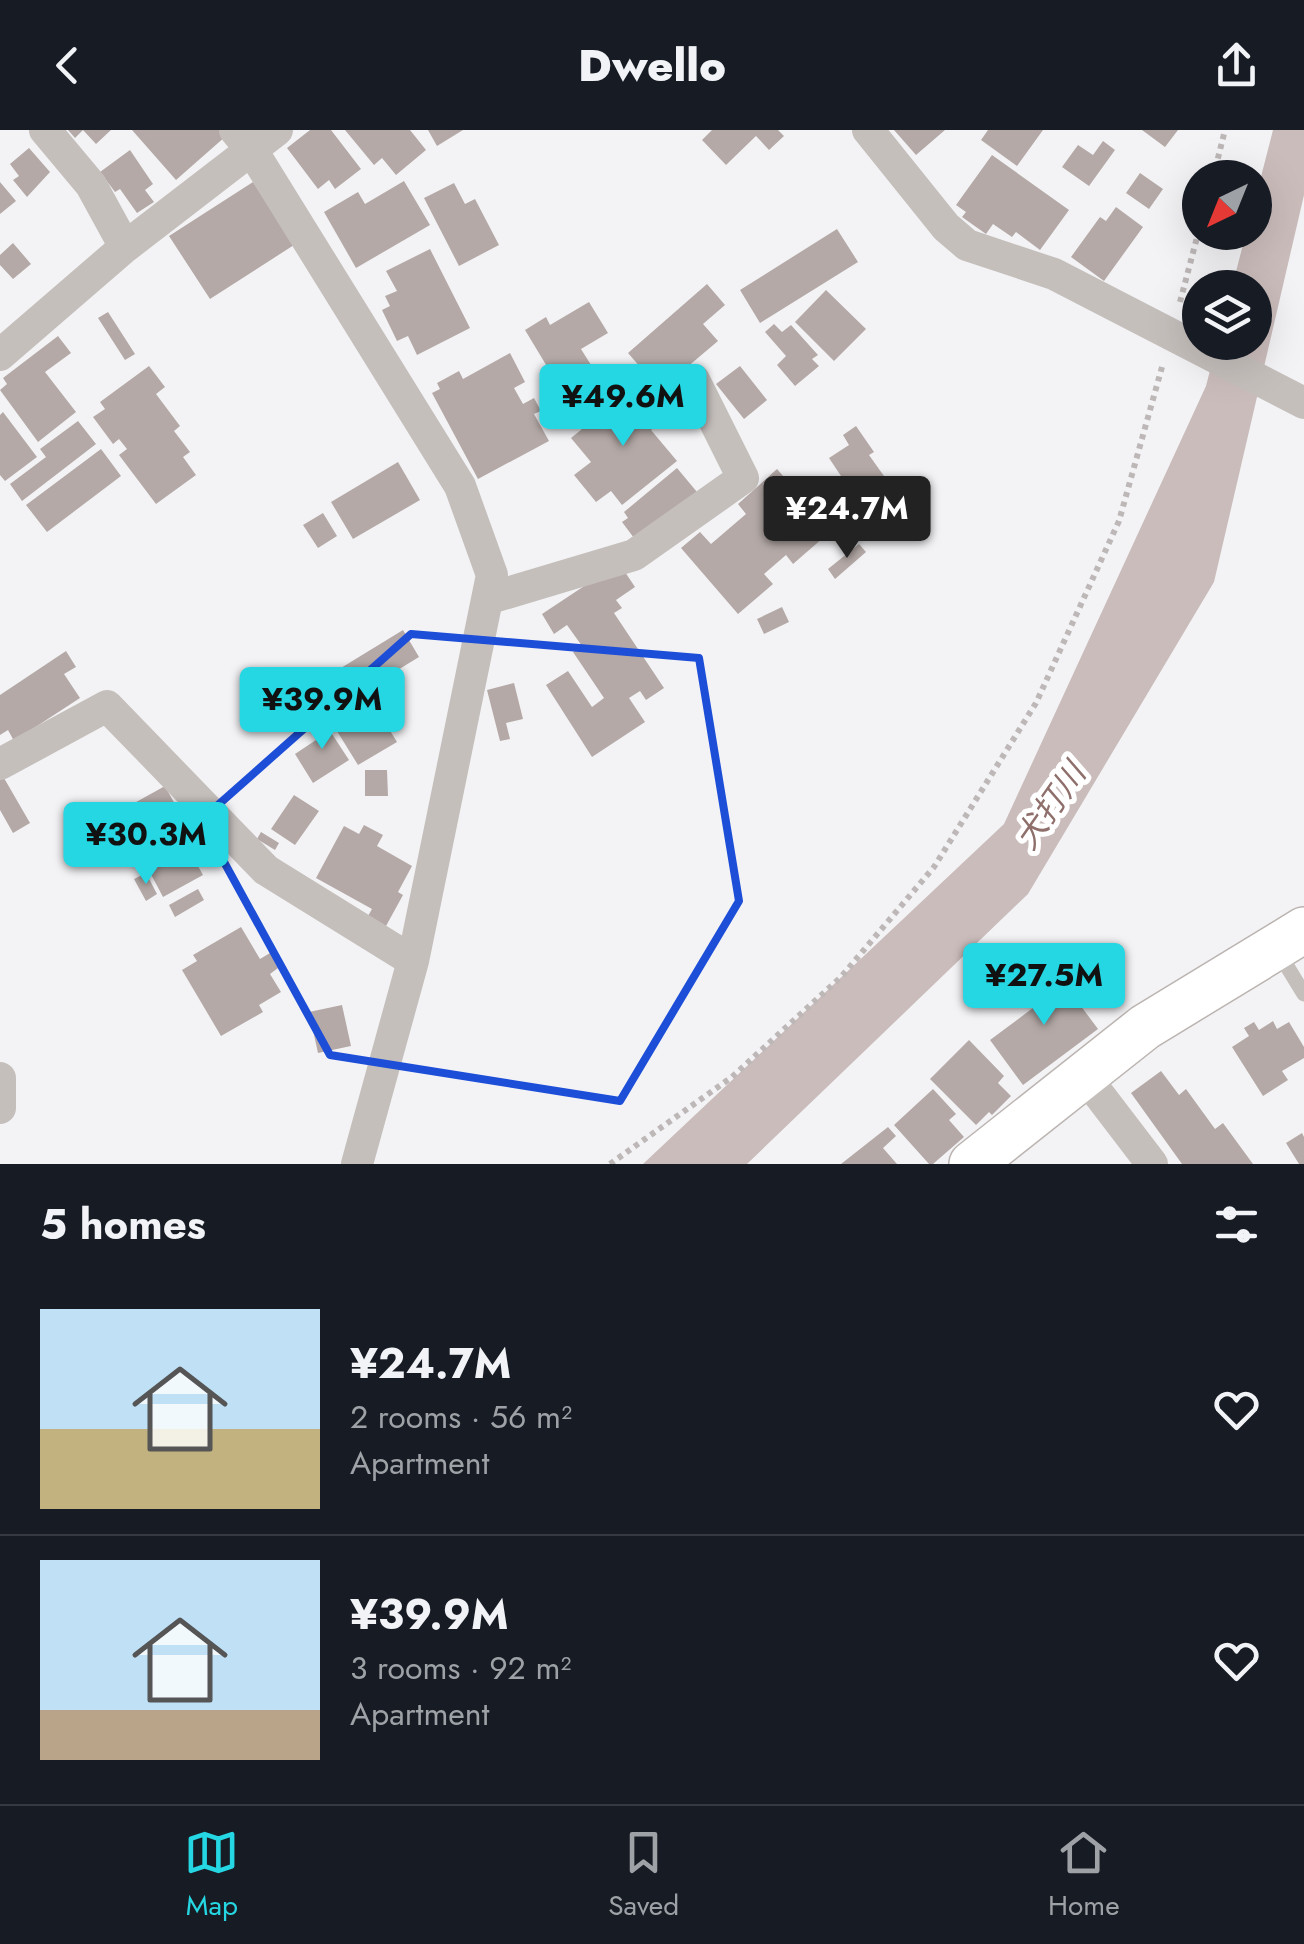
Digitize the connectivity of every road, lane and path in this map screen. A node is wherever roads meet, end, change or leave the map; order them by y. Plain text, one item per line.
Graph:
1 (45, 130) edge
2 (868, 130) edge
3 (1225, 130) edge
4 (255, 137) edge
5 (1217, 160) edge
6 (125, 246) junction
7 (1195, 250) edge
8 (1178, 338) junction
9 (0, 355) edge
10 (694, 380) dead end
11 (1301, 401) edge
12 (487, 599) junction
13 (0, 764) edge
14 (1290, 938) edge
15 (413, 961) junction
16 (1304, 994) edge
17 (1084, 1075) junction
18 (0, 1078) edge
19 (0, 1108) edge
20 (357, 1164) edge
21 (610, 1164) edge
22 (972, 1164) edge
23 (1152, 1164) edge

1 - 6 street
2 - 8 street
3 - 5 path
4 - 6 street
4 - 12 street
6 - 9 street
7 - 8 path
8 - 11 street
8 - 21 path
10 - 12 street
12 - 15 street
13 - 15 street
14 - 16 lane
14 - 17 street
15 - 20 street
17 - 22 street
17 - 23 street
18 - 19 street

